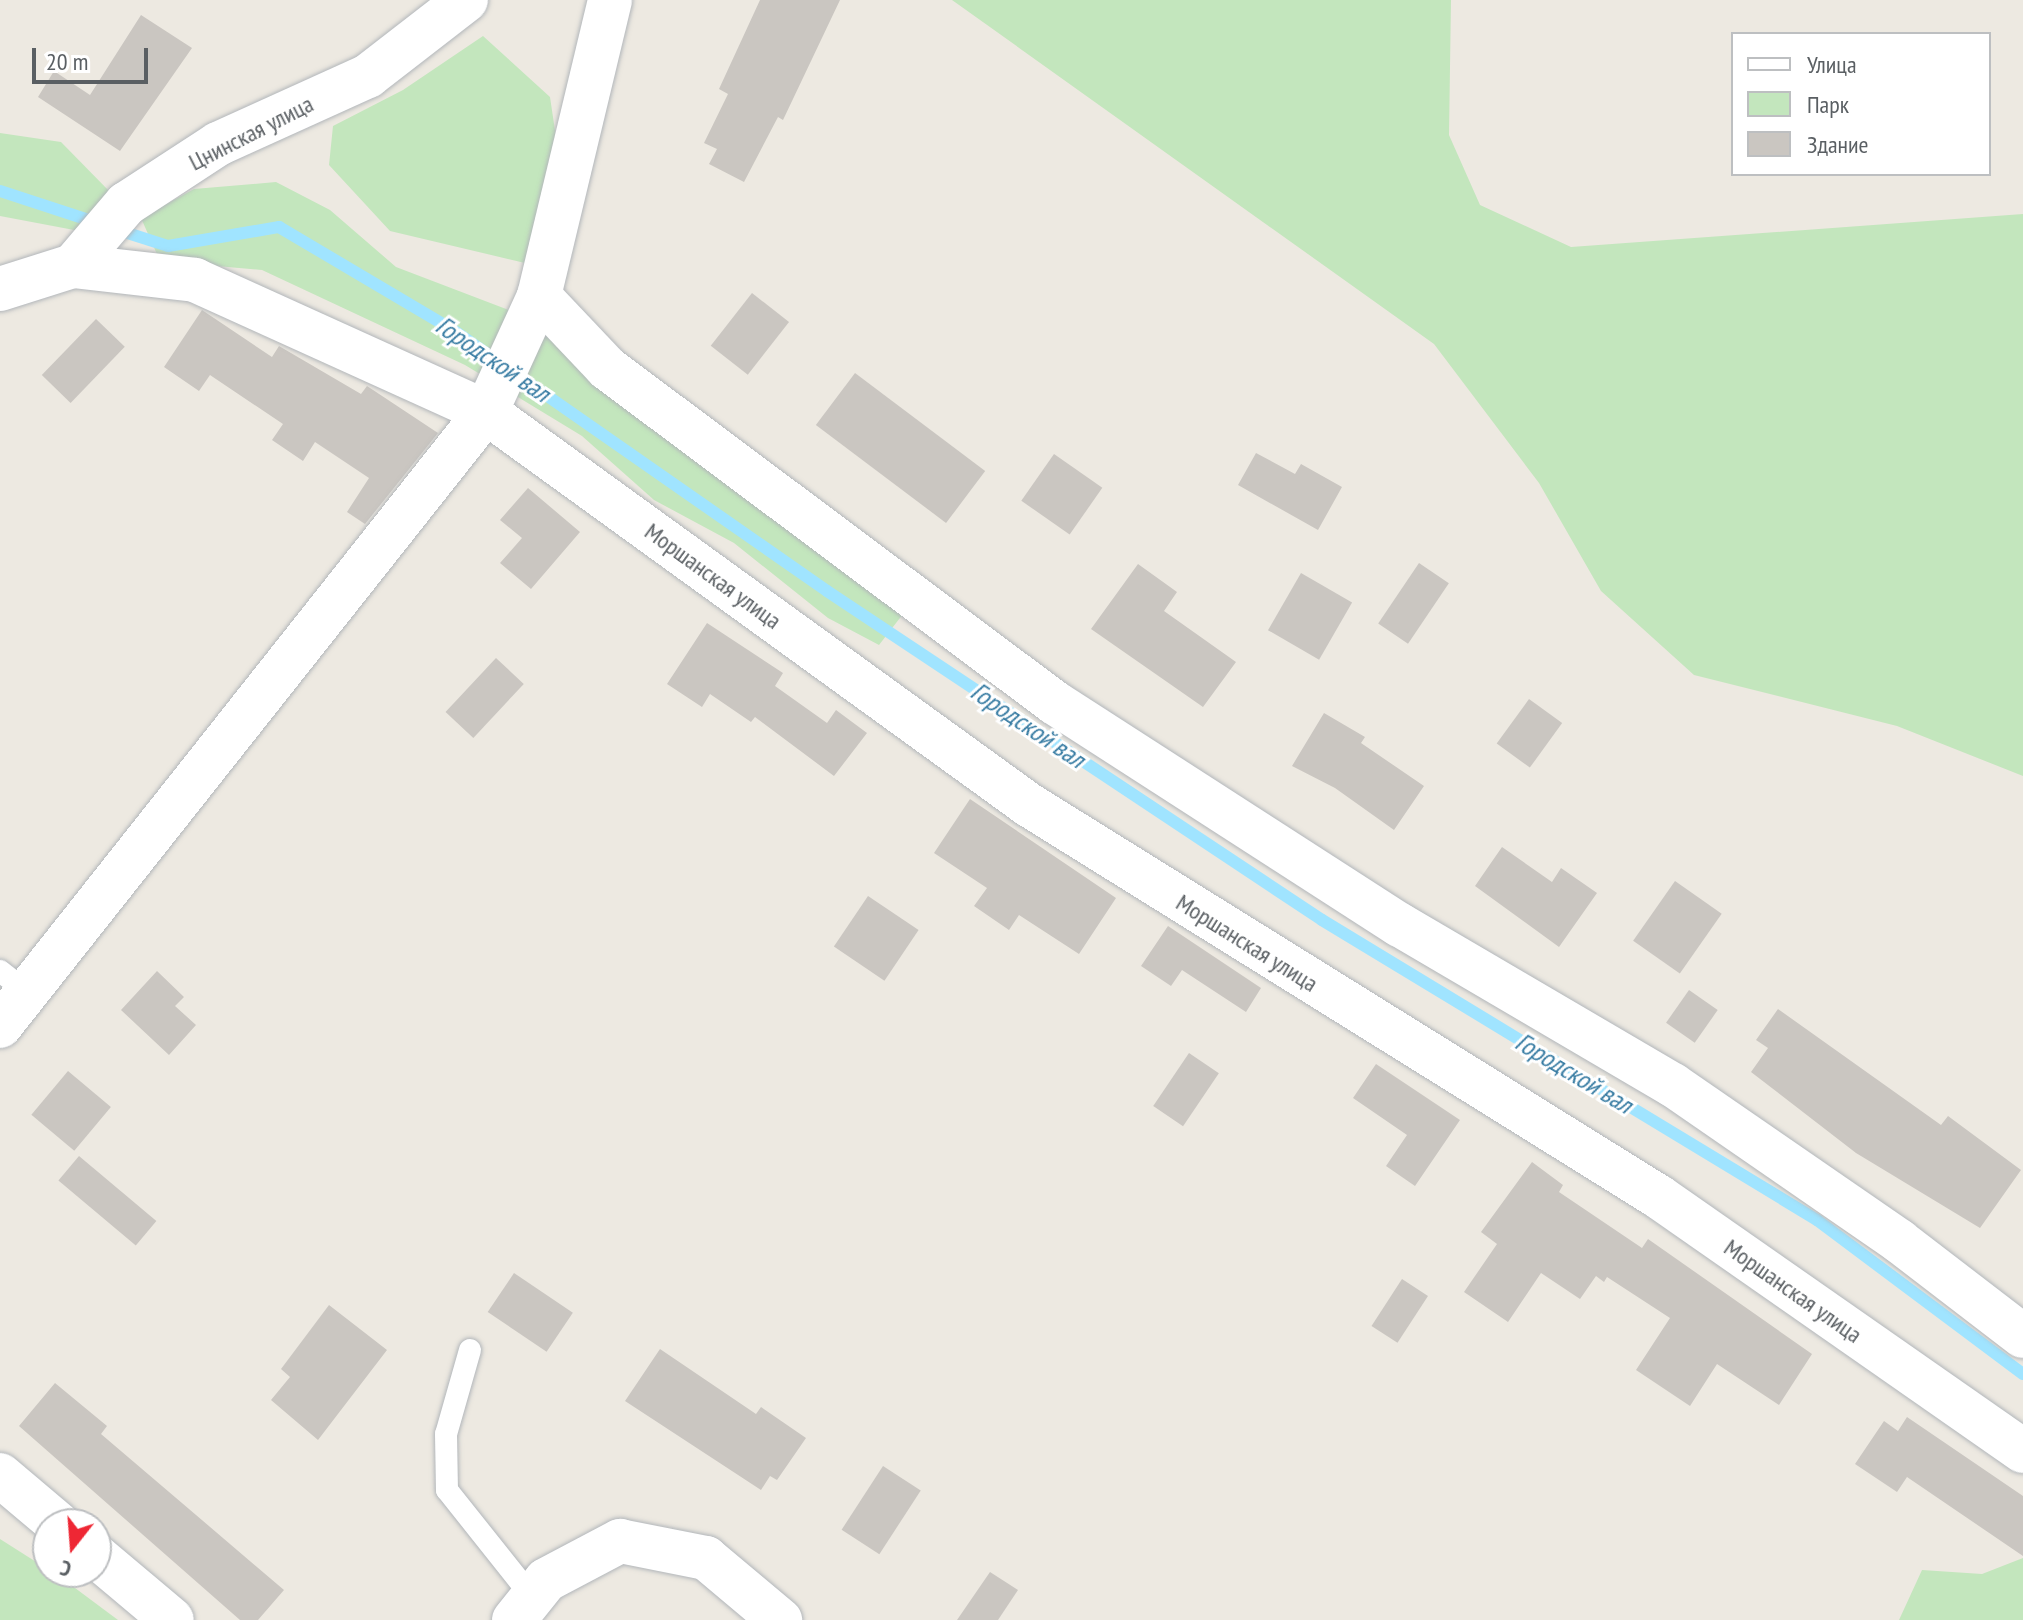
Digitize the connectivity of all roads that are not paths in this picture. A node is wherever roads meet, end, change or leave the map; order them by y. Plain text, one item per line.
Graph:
1 (466, 0) edge
2 (610, 0) edge
3 (73, 266) junction
4 (0, 289) edge
5 (539, 296) junction
6 (492, 398) junction
7 (14, 982) edge
8 (0, 1026) edge
9 (2023, 1336) edge
10 (470, 1350) dead end
11 (2023, 1451) edge
12 (0, 1475) edge
13 (39, 1508) edge
14 (112, 1569) edge
15 (523, 1609) edge
16 (172, 1620) edge
17 (780, 1620) edge

1 - 3 street, Цнинская улица
2 - 5 street
3 - 4 street
3 - 6 street, Моршанская улица
5 - 6 street
5 - 9 street
6 - 7 street
6 - 11 street, Моршанская улица
7 - 8 street
10 - 15 lane
12 - 13 street
14 - 16 street
15 - 17 street

